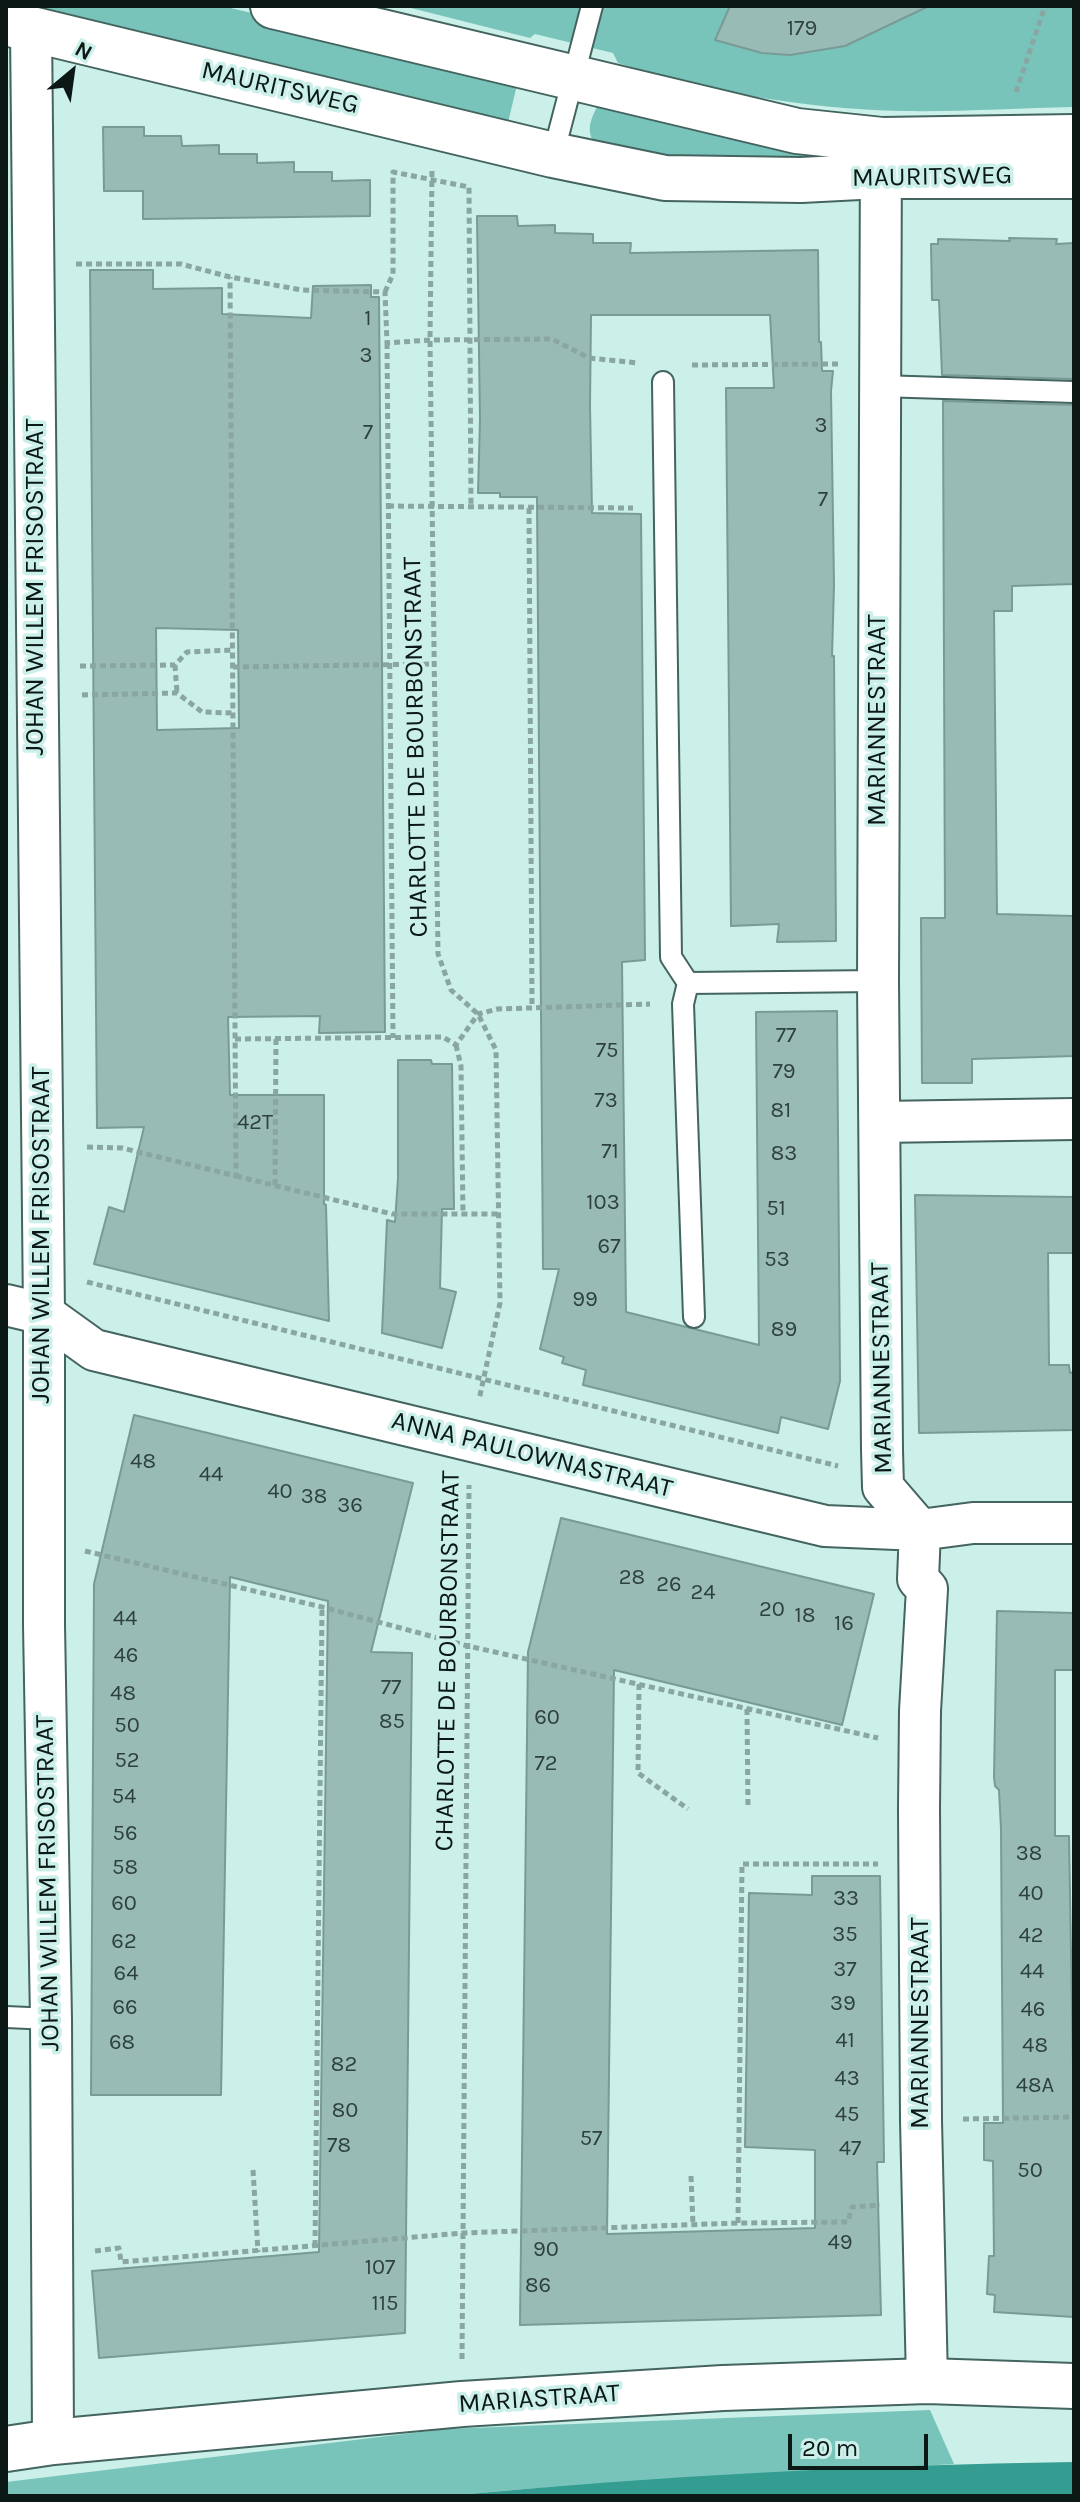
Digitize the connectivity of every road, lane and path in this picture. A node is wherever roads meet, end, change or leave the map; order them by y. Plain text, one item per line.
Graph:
1 (273, 6) edge
2 (592, 6) edge
3 (1045, 6) edge
4 (19, 26) edge
5 (573, 77) junction
6 (1014, 101) dead end
7 (432, 125) junction
8 (1074, 137) edge
9 (553, 155) junction
10 (881, 158) junction
11 (1074, 176) edge
12 (432, 179) junction
13 (33, 264) junction
14 (230, 277) junction
15 (385, 292) junction
16 (469, 339) junction
17 (430, 340) junction
18 (387, 343) junction
19 (663, 374) junction
20 (879, 386) junction
21 (1074, 392) edge
22 (388, 506) junction
23 (433, 506) junction
24 (471, 507) junction
25 (529, 508) junction
26 (666, 508) junction
27 (233, 650) junction
28 (390, 664) junction
29 (434, 664) junction
30 (175, 665) junction
31 (233, 667) junction
32 (26, 682) edge
33 (177, 693) junction
34 (233, 713) junction
35 (878, 981) junction
36 (685, 994) junction
37 (532, 1007) junction
38 (478, 1014) junction
39 (276, 1038) junction
40 (393, 1038) junction
41 (235, 1039) junction
42 (456, 1045) junction
43 (1074, 1119) edge
44 (880, 1122) junction
45 (42, 1146) junction
46 (236, 1176) junction
47 (275, 1185) junction
48 (498, 1214) junction
49 (463, 1215) junction
50 (43, 1271) junction
51 (25, 1310) edge
52 (694, 1317) dead end
53 (482, 1381) junction
54 (471, 1440) junction
55 (883, 1476) junction
56 (1074, 1523) edge
57 (920, 1530) junction
58 (43, 1541) junction
59 (322, 1607) junction
60 (468, 1646) junction
61 (639, 1684) junction
62 (747, 1709) junction
63 (919, 1755) junction
64 (748, 1808) dead end
65 (688, 1809) dead end
66 (920, 1864) junction
67 (6, 2017) edge
68 (51, 2019) junction
69 (1074, 2117) edge
70 (921, 2120) junction
71 (253, 2170) dead end
72 (691, 2176) dead end
73 (923, 2201) junction
74 (738, 2223) junction
75 (693, 2225) junction
76 (463, 2233) junction
77 (315, 2246) junction
78 (258, 2252) junction
79 (50, 2255) junction
80 (927, 2381) junction
81 (1074, 2386) edge
82 (462, 2404) junction
83 (53, 2442) junction
84 (6, 2449) edge

1 - 5 street, MAURITSWEG
2 - 5 lane
3 - 6 path
4 - 7 street, MAURITSWEG
4 - 13 street, JOHAN WILLEM FRISOSTRAAT
5 - 9 lane
5 - 10 street, MAURITSWEG
7 - 9 street, MAURITSWEG
7 - 12 path, CHARLOTTE DE BOURBONSTRAAT
8 - 10 street, MAURITSWEG
9 - 10 street, MAURITSWEG
10 - 11 street, MAURITSWEG
10 - 20 street, MARIANNESTRAAT
12 - 15 path
12 - 16 path
12 - 17 path, CHARLOTTE DE BOURBONSTRAAT
13 - 14 path
13 - 32 street, JOHAN WILLEM FRISOSTRAAT
14 - 15 path
14 - 27 path
15 - 18 path
16 - 17 path
16 - 19 path
16 - 24 path
17 - 18 path
17 - 23 path, CHARLOTTE DE BOURBONSTRAAT
18 - 22 path
19 - 20 path
19 - 26 lane
20 - 21 lane
20 - 35 street, MARIANNESTRAAT
22 - 23 path
22 - 28 path
23 - 24 path
23 - 29 path, CHARLOTTE DE BOURBONSTRAAT
24 - 25 path
25 - 26 path
25 - 37 path
26 - 36 lane
27 - 30 path
27 - 31 path
28 - 29 path
28 - 31 path
28 - 40 path
29 - 38 path, CHARLOTTE DE BOURBONSTRAAT
30 - 32 path
30 - 33 path
31 - 34 path
32 - 33 path
32 - 45 street, JOHAN WILLEM FRISOSTRAAT
33 - 34 path
34 - 41 path
35 - 36 lane
35 - 44 street, MARIANNESTRAAT
36 - 37 path
36 - 52 lane
37 - 38 path
38 - 42 path
38 - 48 path, CHARLOTTE DE BOURBONSTRAAT
39 - 40 path
39 - 41 path
39 - 47 path
40 - 42 path
41 - 46 path
42 - 49 path
43 - 44 street
44 - 55 street, MARIANNESTRAAT
45 - 46 path
45 - 50 street, JOHAN WILLEM FRISOSTRAAT
46 - 47 path
47 - 49 path
48 - 49 path
48 - 53 path, CHARLOTTE DE BOURBONSTRAAT
50 - 51 street, JOHAN WILLEM FRISOSTRAAT
50 - 53 path
51 - 54 street, ANNA PAULOWNASTRAAT
51 - 58 street, JOHAN WILLEM FRISOSTRAAT
53 - 54 path, CHARLOTTE DE BOURBONSTRAAT
53 - 55 path
54 - 57 street, ANNA PAULOWNASTRAAT
54 - 60 path, CHARLOTTE DE BOURBONSTRAAT
55 - 57 street, MARIANNESTRAAT
56 - 57 street, ANNA PAULOWNASTRAAT
57 - 63 street, MARIANNESTRAAT
58 - 59 path
58 - 68 street, JOHAN WILLEM FRISOSTRAAT
59 - 60 path
59 - 77 path
60 - 61 path
60 - 76 path, CHARLOTTE DE BOURBONSTRAAT
61 - 62 path
61 - 65 path
62 - 63 path
62 - 64 path
63 - 66 street, MARIANNESTRAAT
66 - 70 street, MARIANNESTRAAT
66 - 74 path
67 - 68 lane
68 - 79 street, JOHAN WILLEM FRISOSTRAAT
69 - 70 path
70 - 73 street, MARIANNESTRAAT
71 - 78 path
72 - 75 path
73 - 74 path
73 - 80 street, MARIANNESTRAAT
74 - 75 path
75 - 76 path
76 - 77 path
76 - 82 path, CHARLOTTE DE BOURBONSTRAAT
77 - 78 path
78 - 79 path
79 - 83 street, JOHAN WILLEM FRISOSTRAAT
80 - 81 street, MARIASTRAAT
80 - 82 street, MARIASTRAAT
82 - 83 street, MARIASTRAAT
83 - 84 street, MARIASTRAAT

